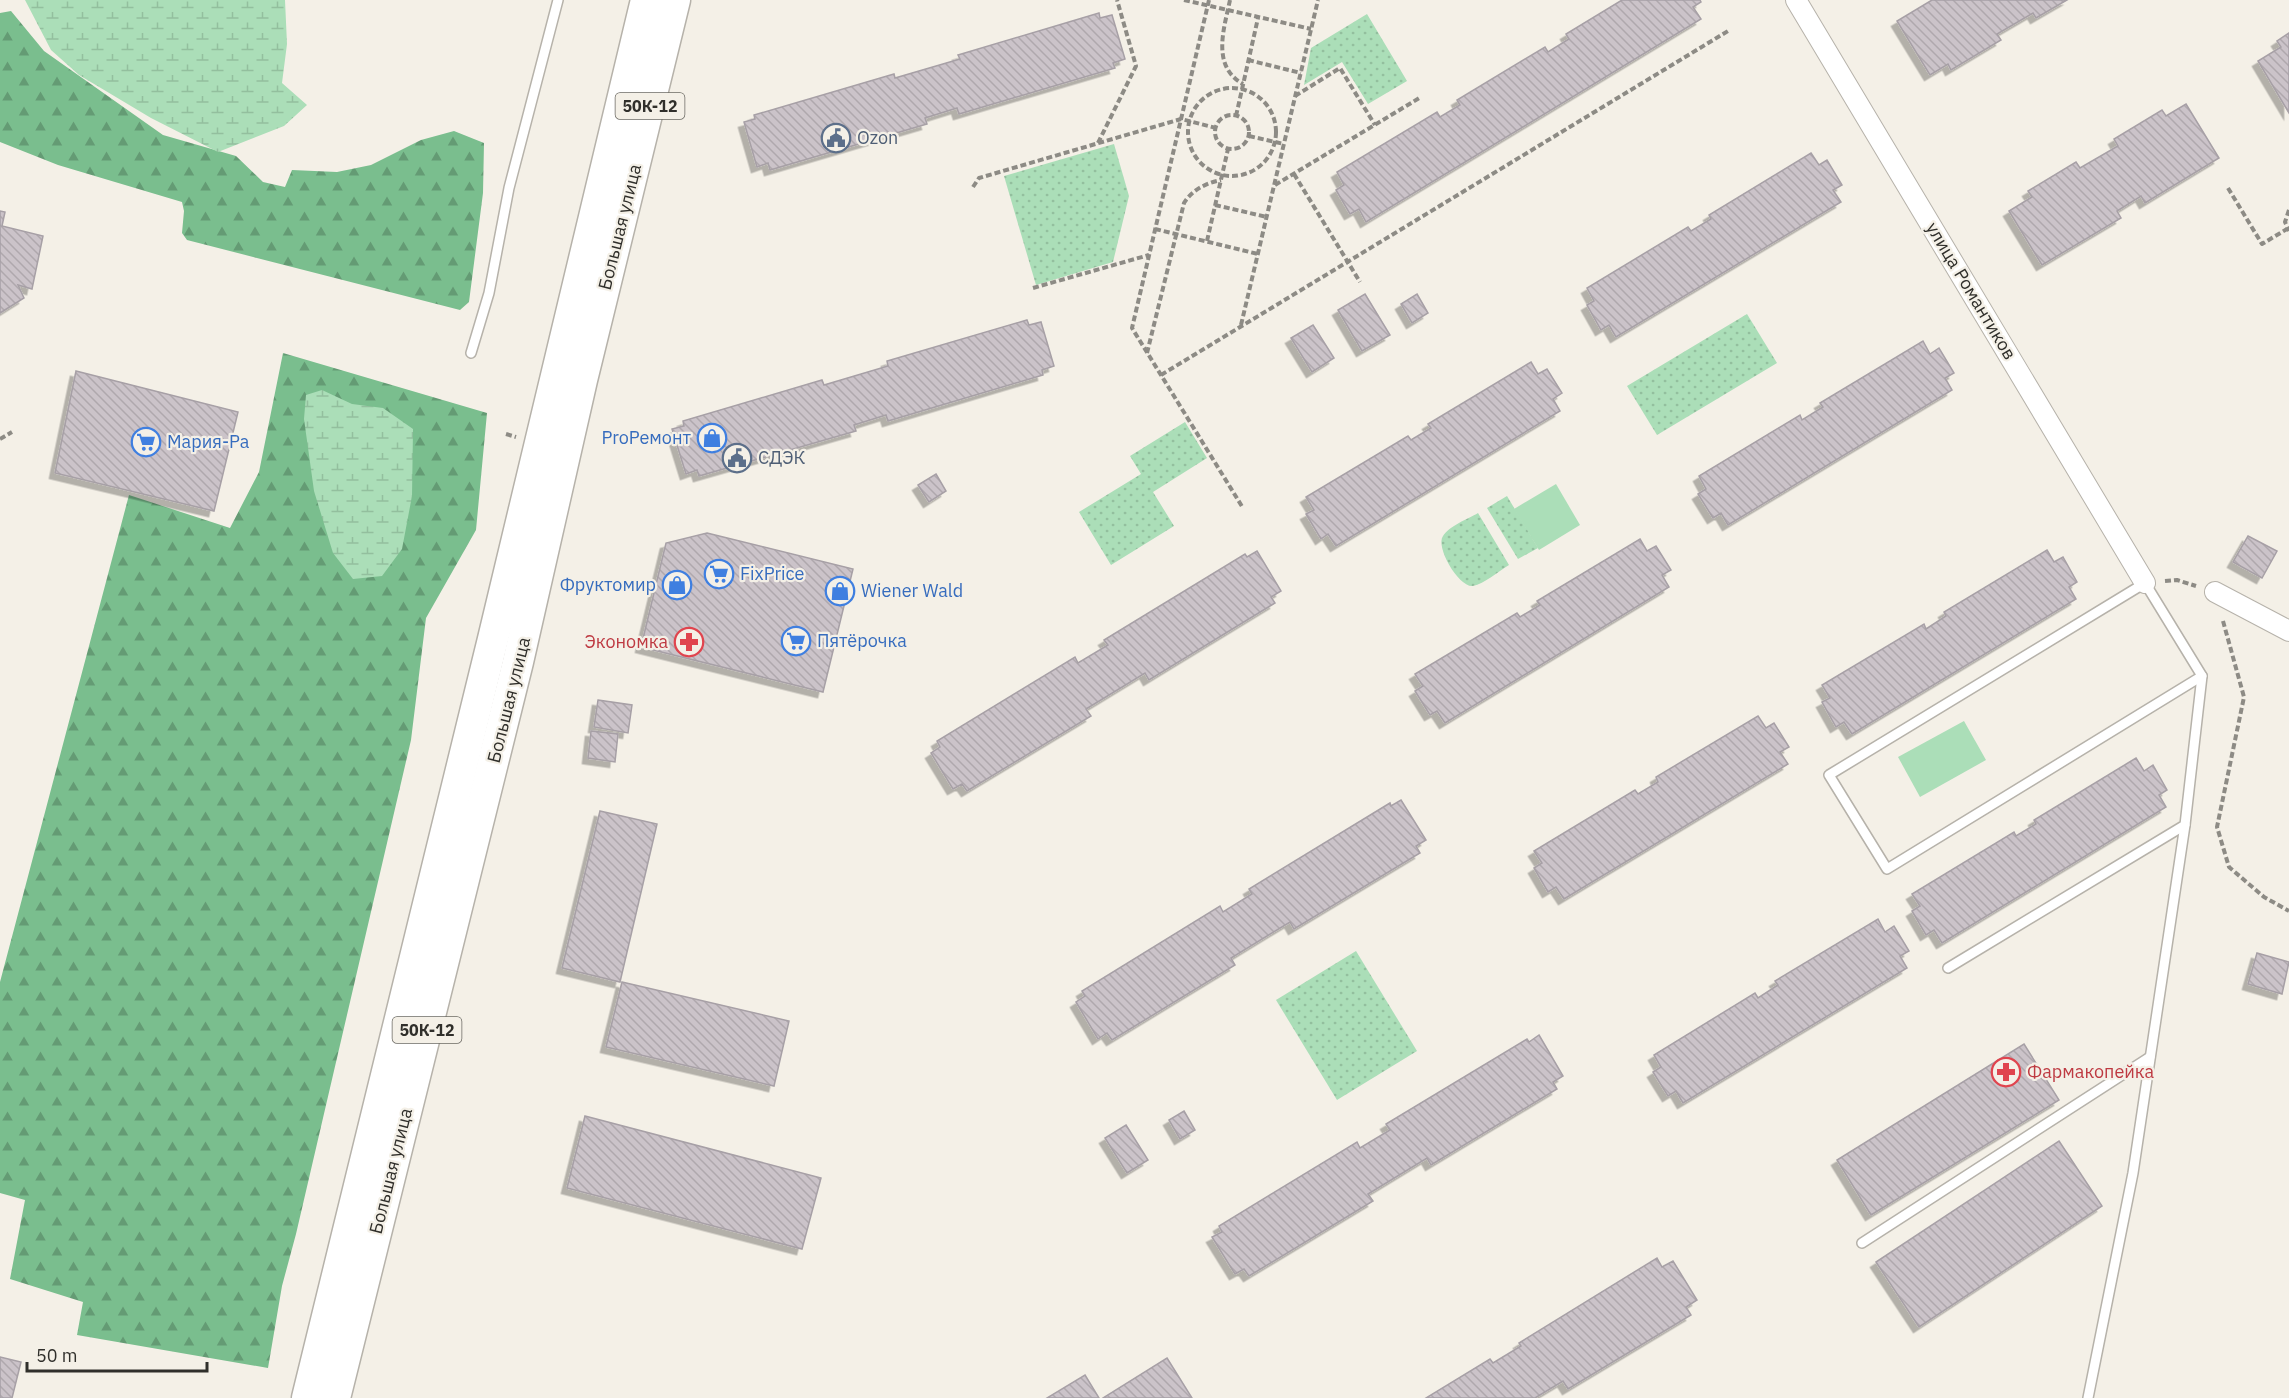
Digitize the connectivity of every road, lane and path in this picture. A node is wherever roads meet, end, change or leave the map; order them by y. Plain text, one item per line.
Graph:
1 (558, 0) edge
2 (646, 0) edge
3 (675, 0) edge
4 (1117, 0) edge
5 (1184, 0) edge
6 (1209, 0) edge
7 (1230, 0) edge
8 (1318, 0) edge
9 (1796, 0) edge
10 (1208, 6) junction
11 (1228, 10) junction
12 (1258, 18) junction
13 (1311, 30) junction
14 (1728, 31) dead end
15 (1248, 60) junction
16 (1301, 73) junction
17 (1243, 84) junction
18 (1242, 89) junction
19 (1295, 96) junction
20 (1421, 98) dead end
21 (1236, 116) junction
22 (1181, 119) junction
23 (1189, 121) junction
24 (1375, 125) junction
25 (1216, 128) junction
26 (1248, 135) junction
27 (1275, 142) junction
28 (1097, 143) junction
29 (1284, 144) junction
30 (1228, 148) junction
31 (1294, 174) junction
32 (1222, 177) junction
33 (1274, 186) junction
34 (973, 187) dead end
35 (2228, 188) dead end
36 (1215, 205) junction
37 (2289, 210) edge
38 (1267, 217) junction
39 (1155, 228) junction
40 (2288, 230) edge
41 (1177, 234) junction
42 (1207, 241) junction
43 (1258, 254) junction
44 (1149, 255) junction
45 (1348, 262) junction
46 (1360, 282) dead end
47 (1033, 288) dead end
48 (1241, 326) junction
49 (471, 352) dead end
50 (1148, 353) junction
51 (1161, 375) junction
52 (569, 377) junction
53 (12, 432) dead end
54 (0, 439) edge
55 (1243, 508) dead end
56 (2144, 582) junction
57 (2215, 592) junction
58 (2289, 631) edge
59 (2202, 676) junction
60 (2185, 825) junction
61 (2289, 911) edge
62 (1948, 968) dead end
63 (2150, 1057) junction
64 (1862, 1243) dead end
65 (307, 1398) edge
66 (335, 1398) edge
67 (2088, 1398) edge

1 - 49 lane
2 - 52 main road, Большая улица
3 - 52 main road, Большая улица / 50К-12
4 - 28 path
5 - 10 path
6 - 10 path
7 - 11 path
8 - 13 path
9 - 56 street, улица Романтиков
10 - 11 path
10 - 22 path
11 - 12 path
11 - 17 path
12 - 13 path
12 - 15 path
13 - 16 path
14 - 45 path
15 - 16 path
15 - 17 path
16 - 19 path
17 - 18 path
18 - 21 path
18 - 23 path
18 - 27 path
19 - 24 path
19 - 29 path
20 - 24 path
21 - 25 path
21 - 26 path
22 - 23 path
22 - 28 path
22 - 39 path
23 - 25 path
23 - 32 path
24 - 31 path
25 - 30 path
26 - 27 path
26 - 30 path
27 - 29 path
27 - 32 path
28 - 34 path
29 - 33 path
30 - 32 path
31 - 33 path
31 - 45 path
32 - 36 path
32 - 41 path
33 - 38 path
35 - 40 path
36 - 38 path
36 - 42 path
37 - 40 path
38 - 43 path
39 - 41 path
39 - 44 path
41 - 42 path
41 - 50 path
42 - 43 path
43 - 48 path
44 - 47 path
44 - 50 path
45 - 46 path
45 - 48 path
48 - 51 path
50 - 51 path
51 - 55 path
52 - 65 main road, Большая улица
52 - 66 main road, Большая улица / 50К-12
53 - 54 path
56 - 57 path
56 - 59 lane
56 - 59 lane
57 - 58 street
57 - 61 path
59 - 60 lane
60 - 62 lane
60 - 63 lane
63 - 64 lane
63 - 67 lane

